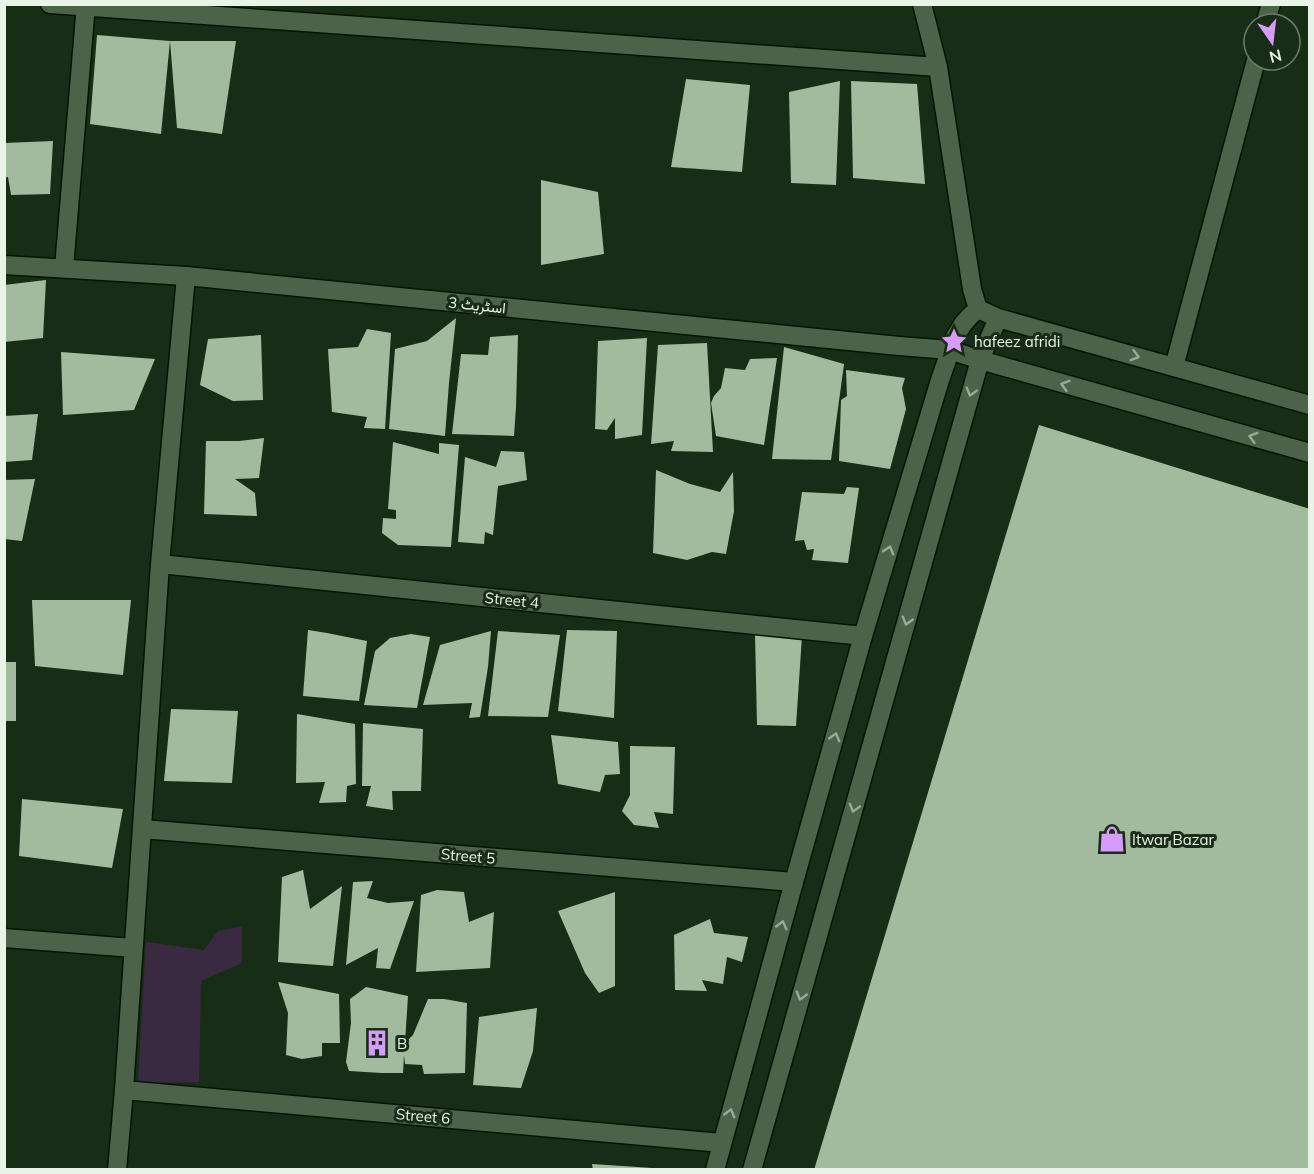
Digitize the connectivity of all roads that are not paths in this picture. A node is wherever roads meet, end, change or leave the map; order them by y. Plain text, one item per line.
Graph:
1 (50, 4) edge
2 (922, 4) edge
3 (86, 6) edge
4 (938, 67) junction
5 (1253, 72) edge
6 (4, 264) edge
7 (64, 268) junction
8 (186, 276) junction
9 (978, 309) junction
10 (998, 318) junction
11 (950, 350) junction
12 (980, 360) junction
13 (1174, 367) junction
14 (1310, 405) edge
15 (1310, 453) edge
16 (160, 564) junction
17 (863, 636) junction
18 (142, 829) junction
19 (794, 882) junction
20 (4, 938) edge
21 (133, 948) junction
22 (124, 1090) junction
23 (722, 1143) junction
24 (117, 1170) edge
25 (715, 1170) edge
26 (752, 1170) edge

1 - 3 street
2 - 4 street
3 - 4 street
3 - 7 street
4 - 9 street
5 - 13 street
6 - 7 street, اسٹریٹ 3
7 - 8 street, اسٹریٹ 3
8 - 11 street, اسٹریٹ 3
8 - 16 street
9 - 10 street
9 - 11 street
10 - 12 street
10 -> 13 street
11 - 12 street, اسٹریٹ 3
17 -> 11 street
15 -> 12 street, اسٹریٹ 3
12 -> 26 street
13 - 14 street
16 - 17 street, Street 4
16 - 18 street
19 -> 17 street
18 - 19 street, Street 5
18 - 21 street
23 -> 19 street
20 - 21 street
21 - 22 street
22 - 23 street, Street 6
22 - 24 street
23 - 25 street

